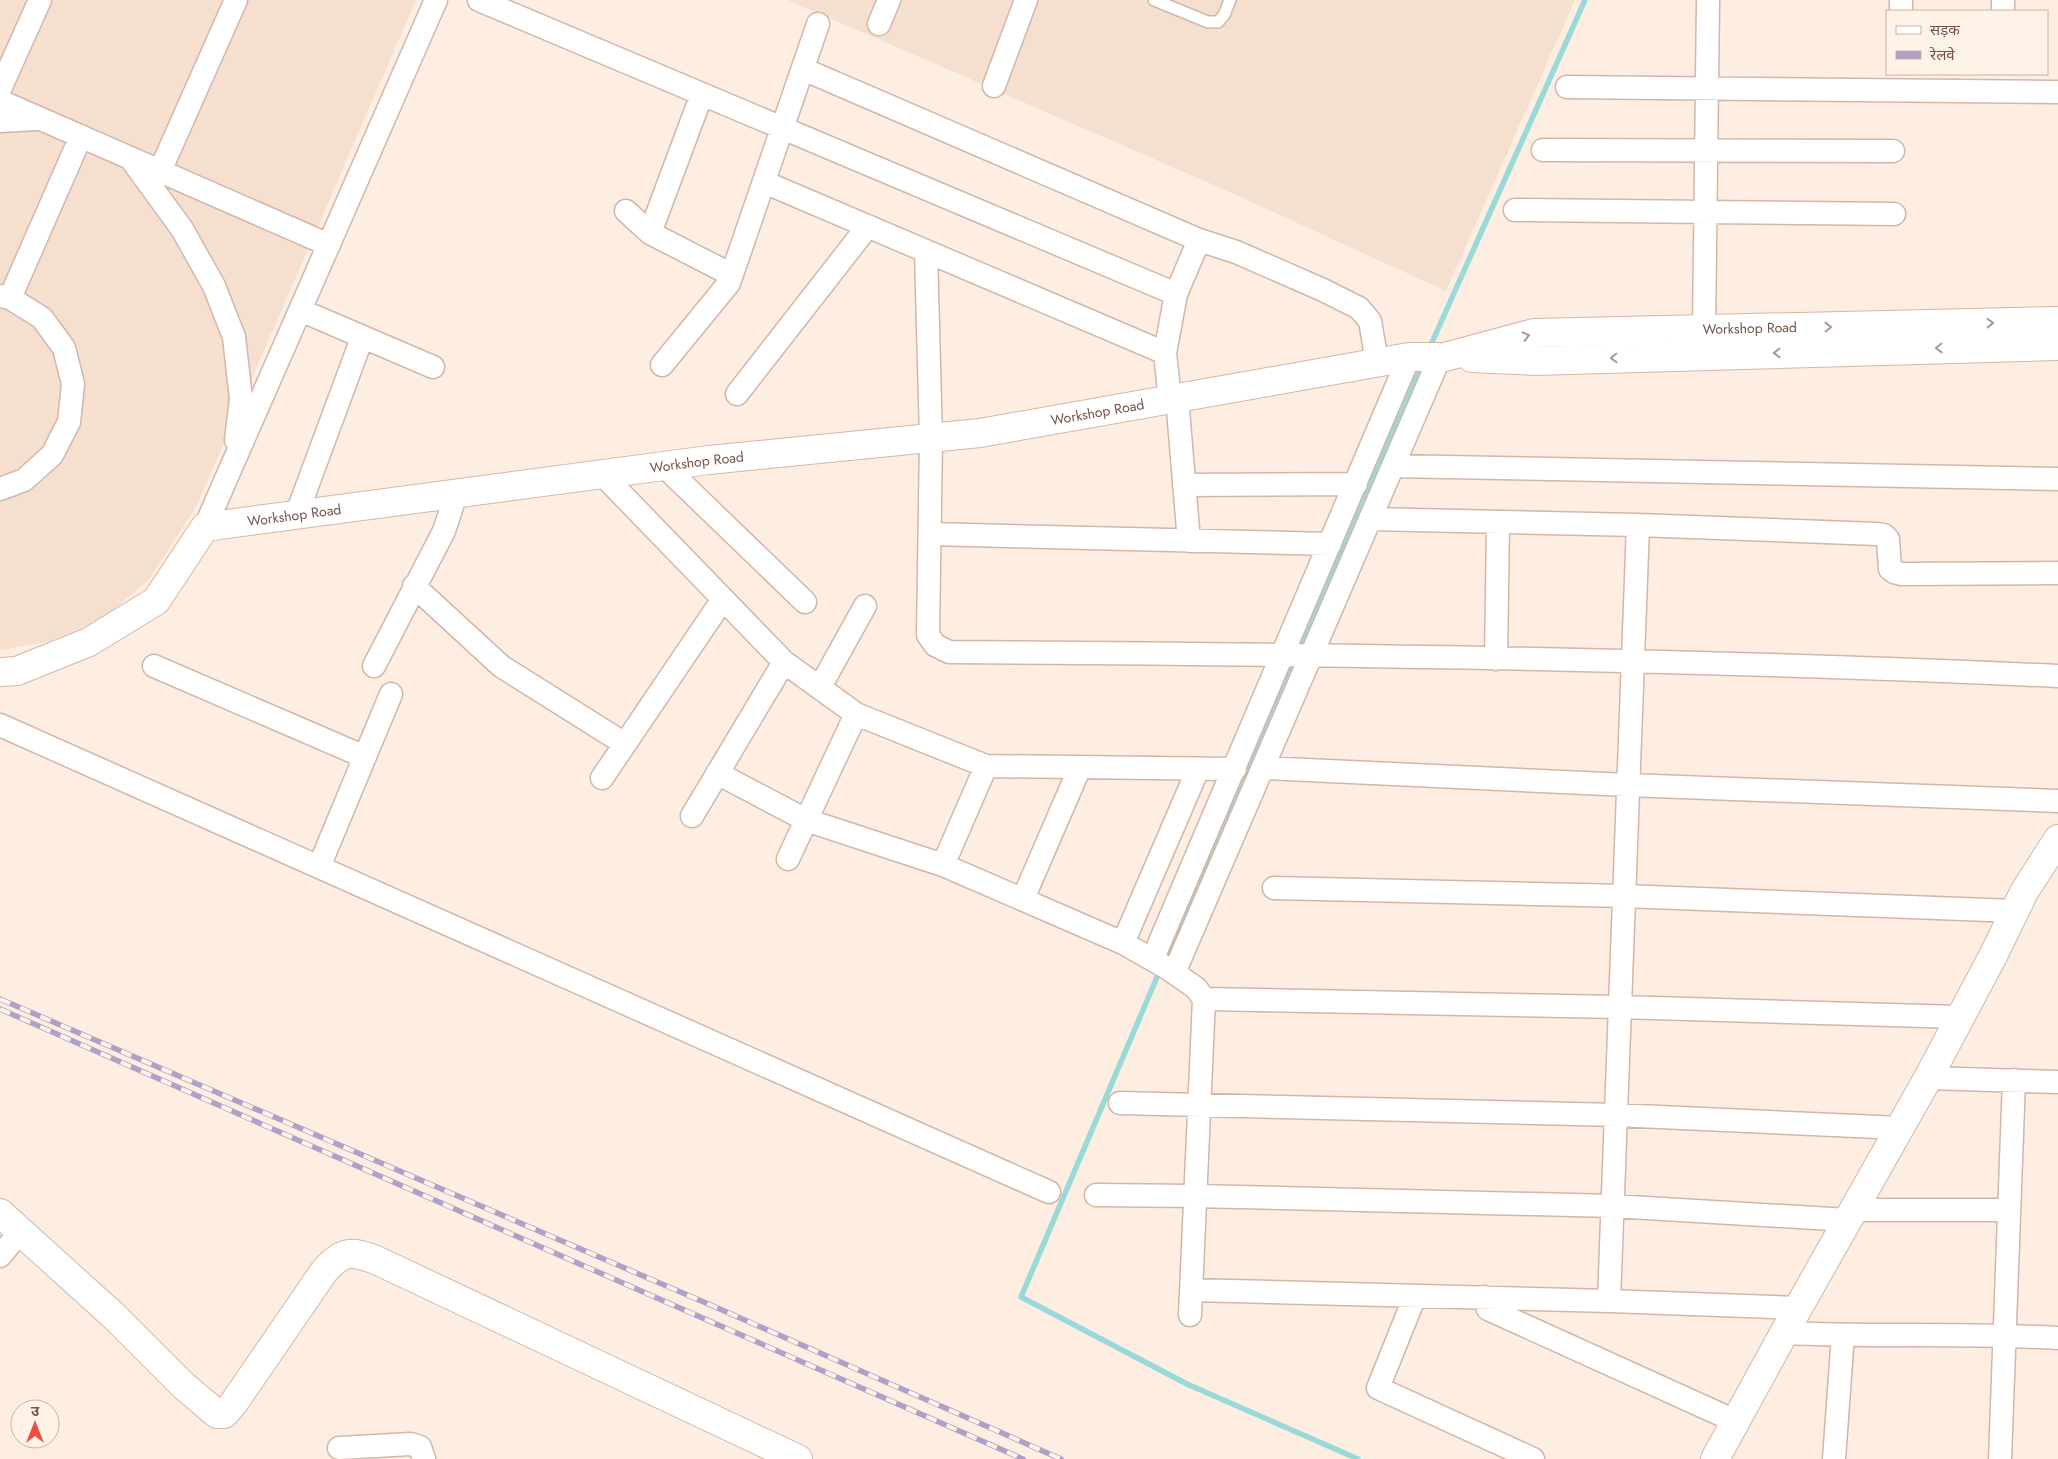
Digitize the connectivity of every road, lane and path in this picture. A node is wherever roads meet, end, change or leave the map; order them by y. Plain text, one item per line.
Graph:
1 (40, 0) edge
2 (236, 0) edge
3 (436, 0) edge
4 (479, 0) edge
5 (889, 0) edge
6 (1026, 0) edge
7 (1154, 0) edge
8 (1230, 0) edge
9 (1708, 0) edge
10 (818, 24) dead end
11 (879, 24) dead end
12 (803, 69) junction
13 (1900, 82) edge
14 (2002, 82) edge
15 (994, 86) dead end
16 (1567, 87) dead end
17 (1707, 88) junction
18 (0, 89) edge
19 (2058, 92) edge
20 (702, 94) junction
21 (0, 101) edge
22 (42, 119) junction
23 (0, 121) edge
24 (783, 128) junction
25 (81, 136) junction
26 (1543, 150) dead end
27 (1706, 151) junction
28 (1893, 151) dead end
29 (130, 158) junction
30 (160, 171) junction
31 (764, 182) junction
32 (1515, 210) dead end
33 (626, 211) dead end
34 (1706, 212) junction
35 (1894, 214) dead end
36 (868, 226) junction
37 (650, 233) junction
38 (1199, 240) junction
39 (329, 245) junction
40 (926, 251) junction
41 (732, 275) junction
42 (1176, 294) junction
43 (5, 297) edge
44 (300, 310) junction
45 (2058, 321) edge
46 (1704, 330) junction
47 (362, 338) junction
48 (2058, 346) edge
49 (1165, 353) junction
50 (1430, 357) junction
51 (1377, 362) junction
52 (662, 365) dead end
53 (433, 366) dead end
54 (737, 394) dead end
55 (1174, 399) junction
56 (931, 439) junction
57 (233, 463) junction
58 (664, 466) junction
59 (1392, 466) junction
60 (602, 474) junction
61 (2058, 479) edge
62 (1356, 484) junction
63 (1184, 485) junction
64 (0, 489) edge
65 (456, 494) junction
66 (296, 516) junction
67 (1370, 519) junction
68 (1498, 522) junction
69 (1638, 525) junction
70 (205, 527) junction
71 (931, 534) junction
72 (1189, 541) junction
73 (1330, 544) junction
74 (2058, 573) edge
75 (414, 586) junction
76 (723, 599) junction
77 (805, 602) dead end
78 (865, 606) dead end
79 (1297, 654) junction
80 (1496, 659) junction
81 (784, 662) junction
82 (1632, 662) junction
83 (154, 666) dead end
84 (374, 666) dead end
85 (0, 672) edge
86 (2058, 676) edge
87 (820, 687) junction
88 (391, 694) dead end
89 (856, 714) junction
90 (0, 725) edge
91 (625, 744) junction
92 (364, 757) junction
93 (986, 766) junction
94 (1080, 767) junction
95 (1264, 768) junction
96 (1198, 769) junction
97 (1235, 769) junction
98 (717, 773) junction
99 (602, 778) dead end
100 (1628, 785) junction
101 (2058, 801) edge
102 (692, 816) dead end
103 (806, 820) junction
104 (2058, 839) edge
105 (788, 859) dead end
106 (943, 865) junction
107 (318, 867) junction
108 (1274, 888) dead end
109 (1624, 896) junction
110 (1023, 899) junction
111 (2014, 911) junction
112 (1123, 943) junction
113 (1163, 965) junction
114 (1204, 999) junction
115 (1620, 1007) junction
116 (1960, 1017) junction
117 (1928, 1078) junction
118 (2014, 1080) junction
119 (2058, 1082) edge
120 (1120, 1103) dead end
121 (1200, 1105) junction
122 (1616, 1115) junction
123 (1900, 1128) junction
124 (1049, 1192) dead end
125 (1096, 1195) dead end
126 (1196, 1196) junction
127 (1613, 1206) junction
128 (2009, 1210) junction
129 (0, 1213) edge
130 (1851, 1215) junction
131 (21, 1231) junction
132 (0, 1256) edge
133 (1192, 1290) junction
134 (1415, 1296) junction
135 (1484, 1297) junction
136 (1609, 1301) junction
137 (1799, 1308) junction
138 (1190, 1315) dead end
139 (1784, 1333) junction
140 (1843, 1335) junction
141 (2006, 1335) junction
142 (2058, 1338) edge
143 (1735, 1421) junction
144 (340, 1448) dead end
145 (424, 1459) edge
146 (798, 1459) edge
147 (1533, 1459) edge
148 (1715, 1459) edge
149 (1834, 1459) edge
150 (2000, 1459) edge

1 - 18 street
2 - 30 street
3 - 39 street
4 - 20 street
5 - 11 street
6 - 15 street
7 - 8 lane
9 - 17 street
10 - 12 street
12 - 24 street
12 - 38 street
13 - 14 street
13 - 17 street
14 - 19 street
16 - 17 street
17 - 27 street
20 - 24 street
20 - 37 street
21 - 22 street
22 - 23 street
22 - 25 street
24 - 31 street
24 - 42 street
25 - 29 street
25 - 43 street
26 - 27 street
27 - 28 street
27 - 34 street
29 - 30 street
29 - 57 street
30 - 39 street
31 - 36 street
31 - 41 street
32 - 34 street
33 - 37 street
34 - 35 street
34 - 46 street
36 - 40 street
36 - 54 street
37 - 41 street
38 - 42 street
38 - 51 street
39 - 44 street
40 - 49 street
40 - 56 street
41 - 52 street
42 - 49 street
43 - 64 street
44 - 47 street
44 - 57 street
46 -> 45 main road, Workshop Road
50 -> 46 main road, Workshop Road
47 - 53 street
47 - 66 street
48 -> 50 main road, Workshop Road
49 - 55 street
50 - 51 main road, Workshop Road
50 - 59 street
50 - 62 street
51 - 55 main road, Workshop Road
55 - 56 main road, Workshop Road
55 - 63 street
56 - 58 main road, Workshop Road
56 - 71 street
57 - 70 street
58 - 60 main road, Workshop Road
58 - 77 street
59 - 61 street
59 - 67 street
60 - 65 main road, Workshop Road
60 - 76 street
62 - 63 street
62 - 73 street
63 - 72 street
65 - 66 main road, Workshop Road
65 - 75 street
66 - 70 main road, Workshop Road
67 - 68 street
67 - 79 street
68 - 69 street
68 - 80 street
69 - 74 street
69 - 82 street
70 - 85 main road
71 - 72 street
71 - 79 street
72 - 73 street
73 - 79 street
75 - 84 street
75 - 91 street
76 - 81 street
76 - 91 street
78 - 87 street
79 - 80 street
79 - 95 street
79 - 97 street
80 - 82 street
81 - 87 street
81 - 98 street
82 - 86 street
82 - 100 street
83 - 92 street
87 - 89 street
88 - 92 street
89 - 93 street
89 - 103 street
90 - 107 street
91 - 99 street
92 - 107 street
93 - 94 street
93 - 106 street
94 - 96 street
94 - 110 street
95 - 100 street
95 - 113 street
96 - 97 street
96 - 112 street
97 - 113 street
98 - 102 street
98 - 103 street
100 - 101 street
100 - 109 street
103 - 105 street
103 - 106 street
104 - 111 main road
106 - 110 street
107 - 124 street
108 - 109 street
109 - 111 street
109 - 115 street
110 - 112 street
111 - 116 main road
112 - 113 street
113 - 114 street
114 - 115 street
114 - 121 street
115 - 116 street
115 - 122 street
116 - 117 main road
117 - 118 street
117 - 123 main road
118 - 119 street
118 - 128 street
120 - 121 street
121 - 122 street
121 - 126 street
122 - 123 street
122 - 127 street
123 - 130 main road
125 - 126 street
126 - 127 street
126 - 133 street
127 - 130 street
127 - 136 street
128 - 130 street
128 - 141 street
129 - 131 main road
130 - 137 main road
131 - 132 street
131 - 146 main road
133 - 134 street
133 - 138 street
134 - 135 street
134 - 147 street
135 - 136 street
135 - 143 street
136 - 137 street
137 - 139 main road
139 - 140 street
139 - 143 main road
140 - 141 street
140 - 149 street
141 - 142 street
141 - 150 street
143 - 148 main road
144 - 145 street

